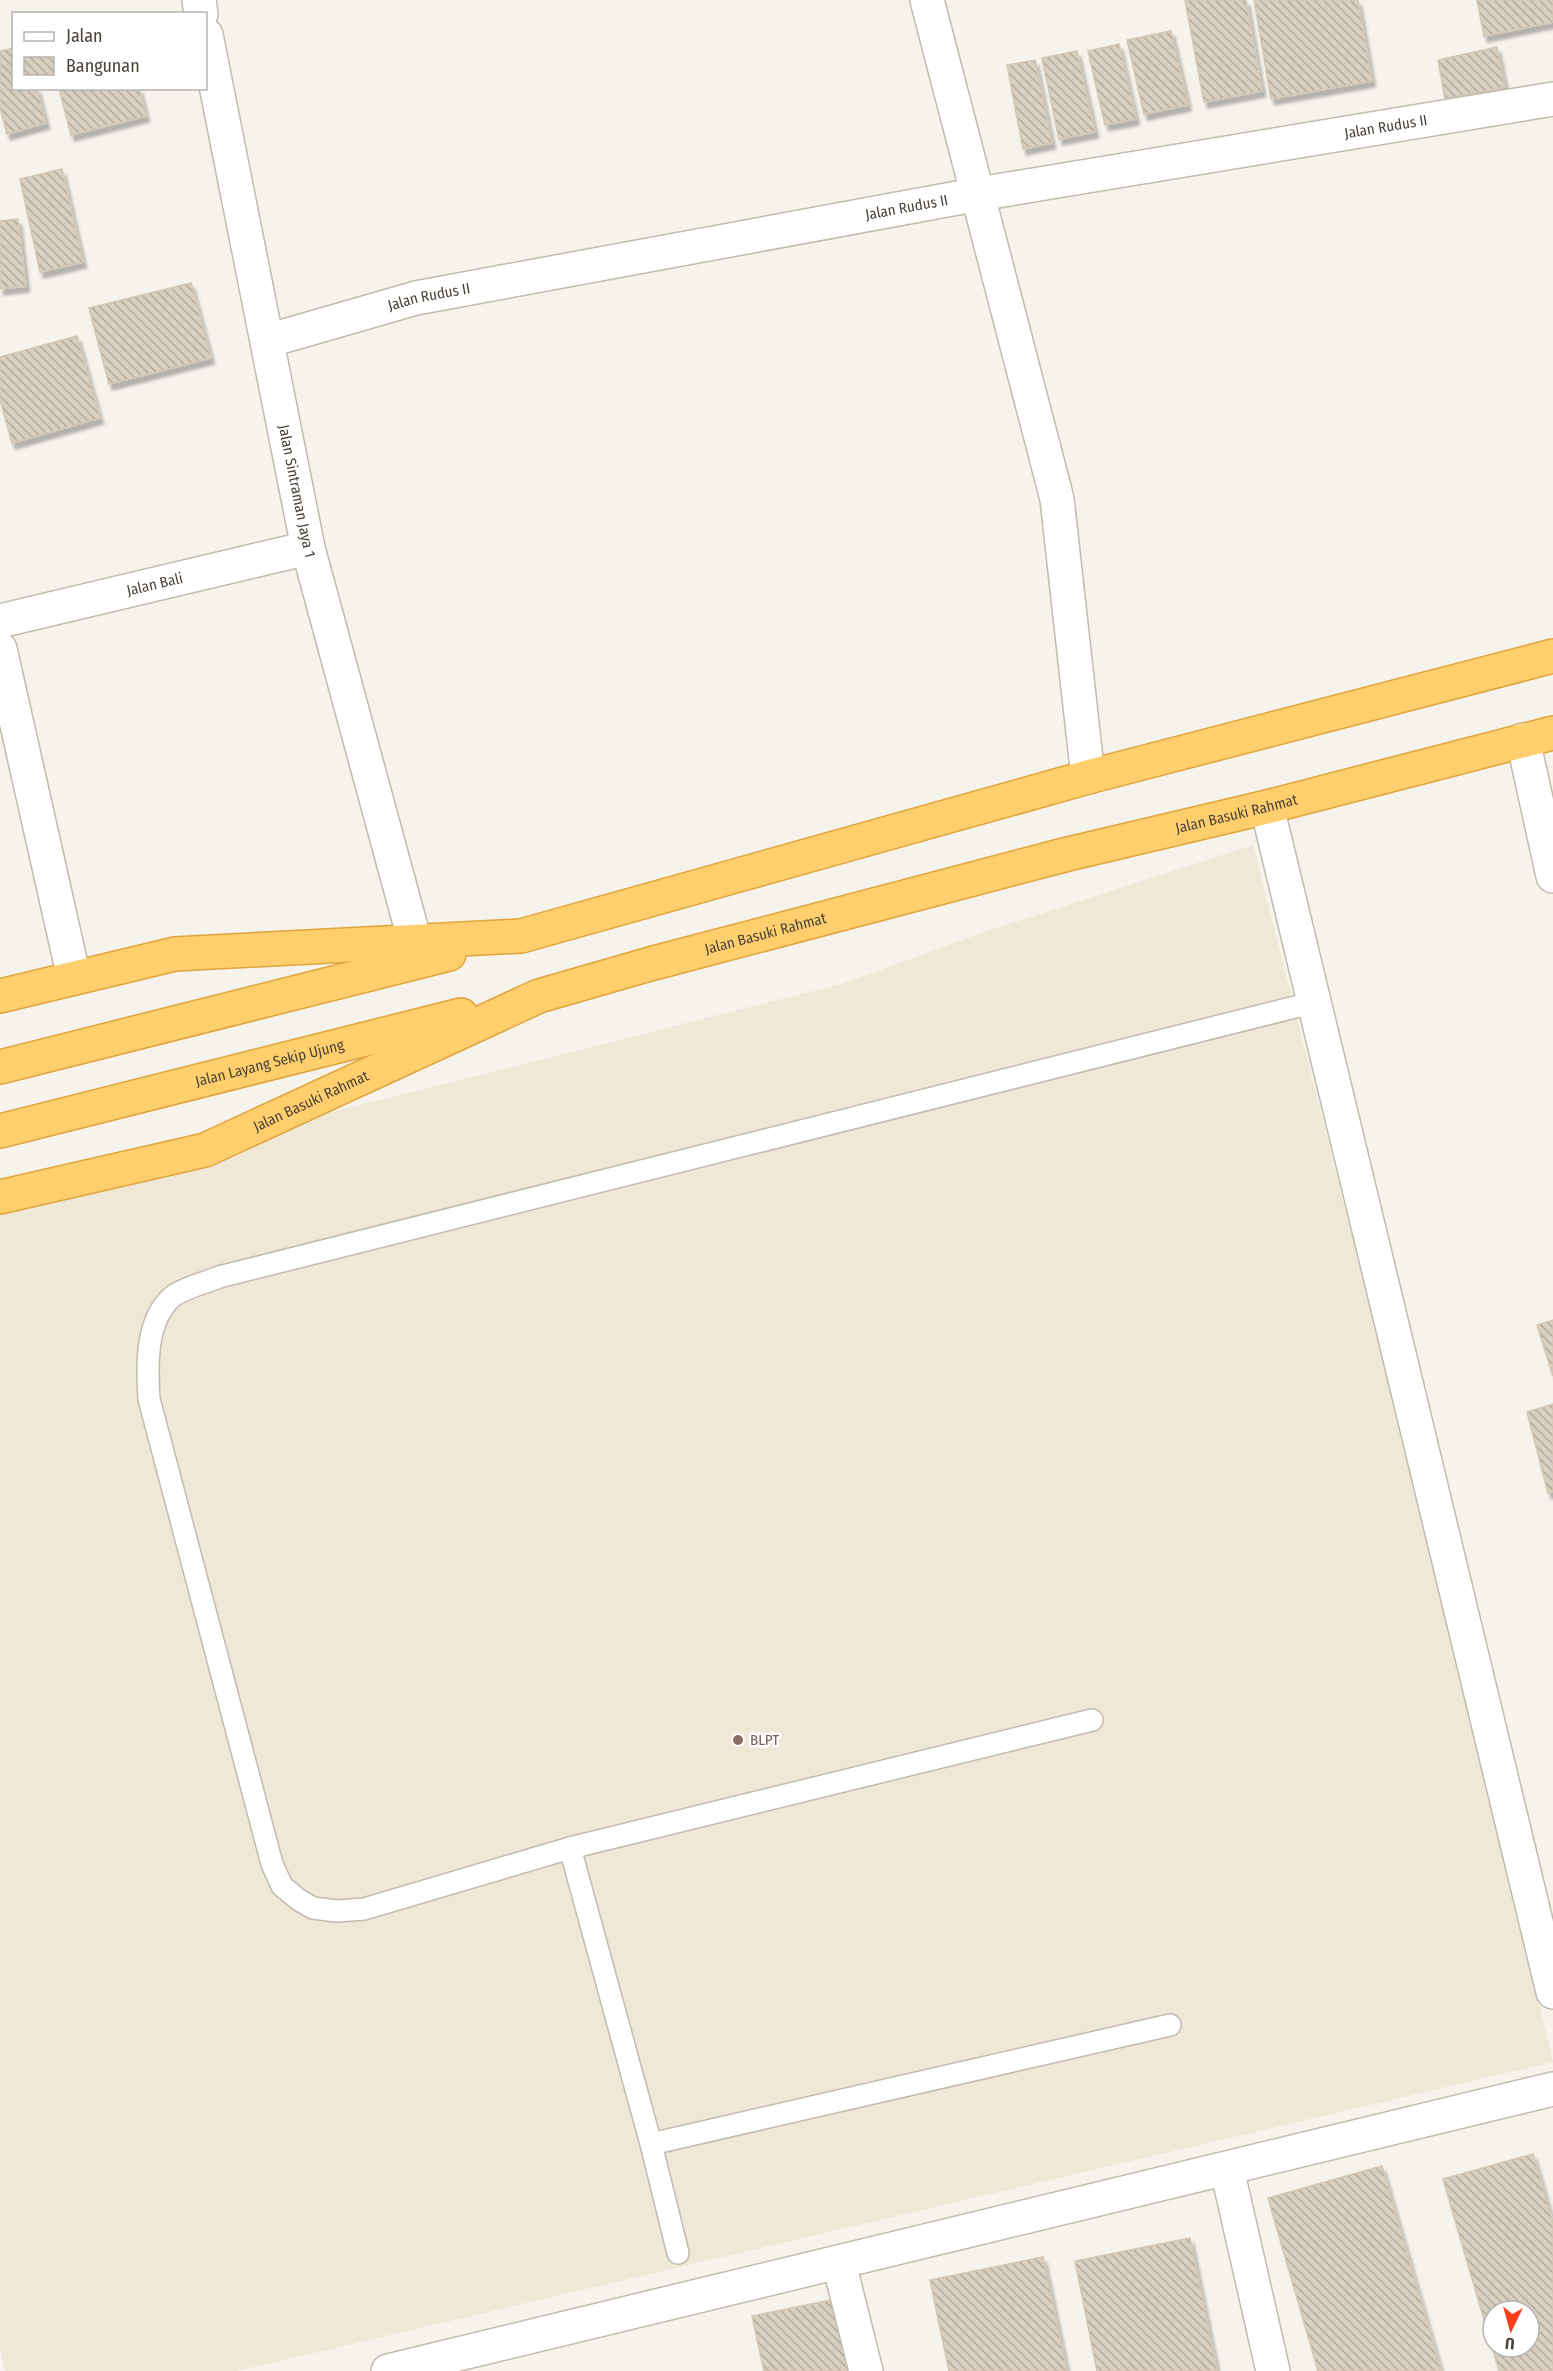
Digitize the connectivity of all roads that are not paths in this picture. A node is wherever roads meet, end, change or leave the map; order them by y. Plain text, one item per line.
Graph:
1 (927, 0) edge
2 (207, 40) edge
3 (1553, 99) edge
4 (979, 194) junction
5 (267, 340) junction
6 (308, 548) junction
7 (0, 621) edge
8 (0, 649) edge
9 (1553, 656) edge
10 (1538, 736) edge
11 (1088, 777) junction
12 (1268, 807) junction
13 (1553, 876) edge
14 (521, 936) junction
15 (415, 942) junction
16 (74, 978) junction
17 (0, 996) edge
18 (539, 996) junction
19 (1315, 1002) junction
20 (0, 1067) edge
21 (0, 1131) edge
22 (0, 1197) edge
23 (1092, 1720) dead end
24 (570, 1848) junction
25 (1553, 1992) edge
26 (1170, 2025) dead end
27 (1553, 2089) edge
28 (651, 2144) junction
29 (1227, 2169) junction
30 (678, 2253) dead end
31 (839, 2263) junction
32 (469, 2362) edge
33 (388, 2371) edge
34 (866, 2371) edge
35 (1273, 2371) edge

1 - 4 street
2 - 5 street, Jalan Sintraman Jaya 1
3 - 4 street, Jalan Rudus II
4 - 5 street, Jalan Rudus II
4 - 11 street
5 - 6 street, Jalan Sintraman Jaya 1
6 - 7 street, Jalan Bali
6 - 15 street, Jalan Sintraman Jaya 1
8 - 16 street
9 - 11 highway
10 - 12 highway, Jalan Basuki Rahmat
10 - 13 street
11 - 14 highway
12 - 18 highway, Jalan Basuki Rahmat
12 - 19 street
14 - 15 highway
14 - 20 highway
15 - 16 highway
16 - 17 highway
18 - 21 highway, Jalan Layang Sekip Ujung
18 - 22 highway, Jalan Basuki Rahmat
19 - 24 lane
19 - 25 street
23 - 24 lane
24 - 28 lane
26 - 28 lane
27 - 29 street
28 - 30 lane
29 - 31 street
29 - 35 street
31 - 32 street
31 - 34 street
32 - 33 street

